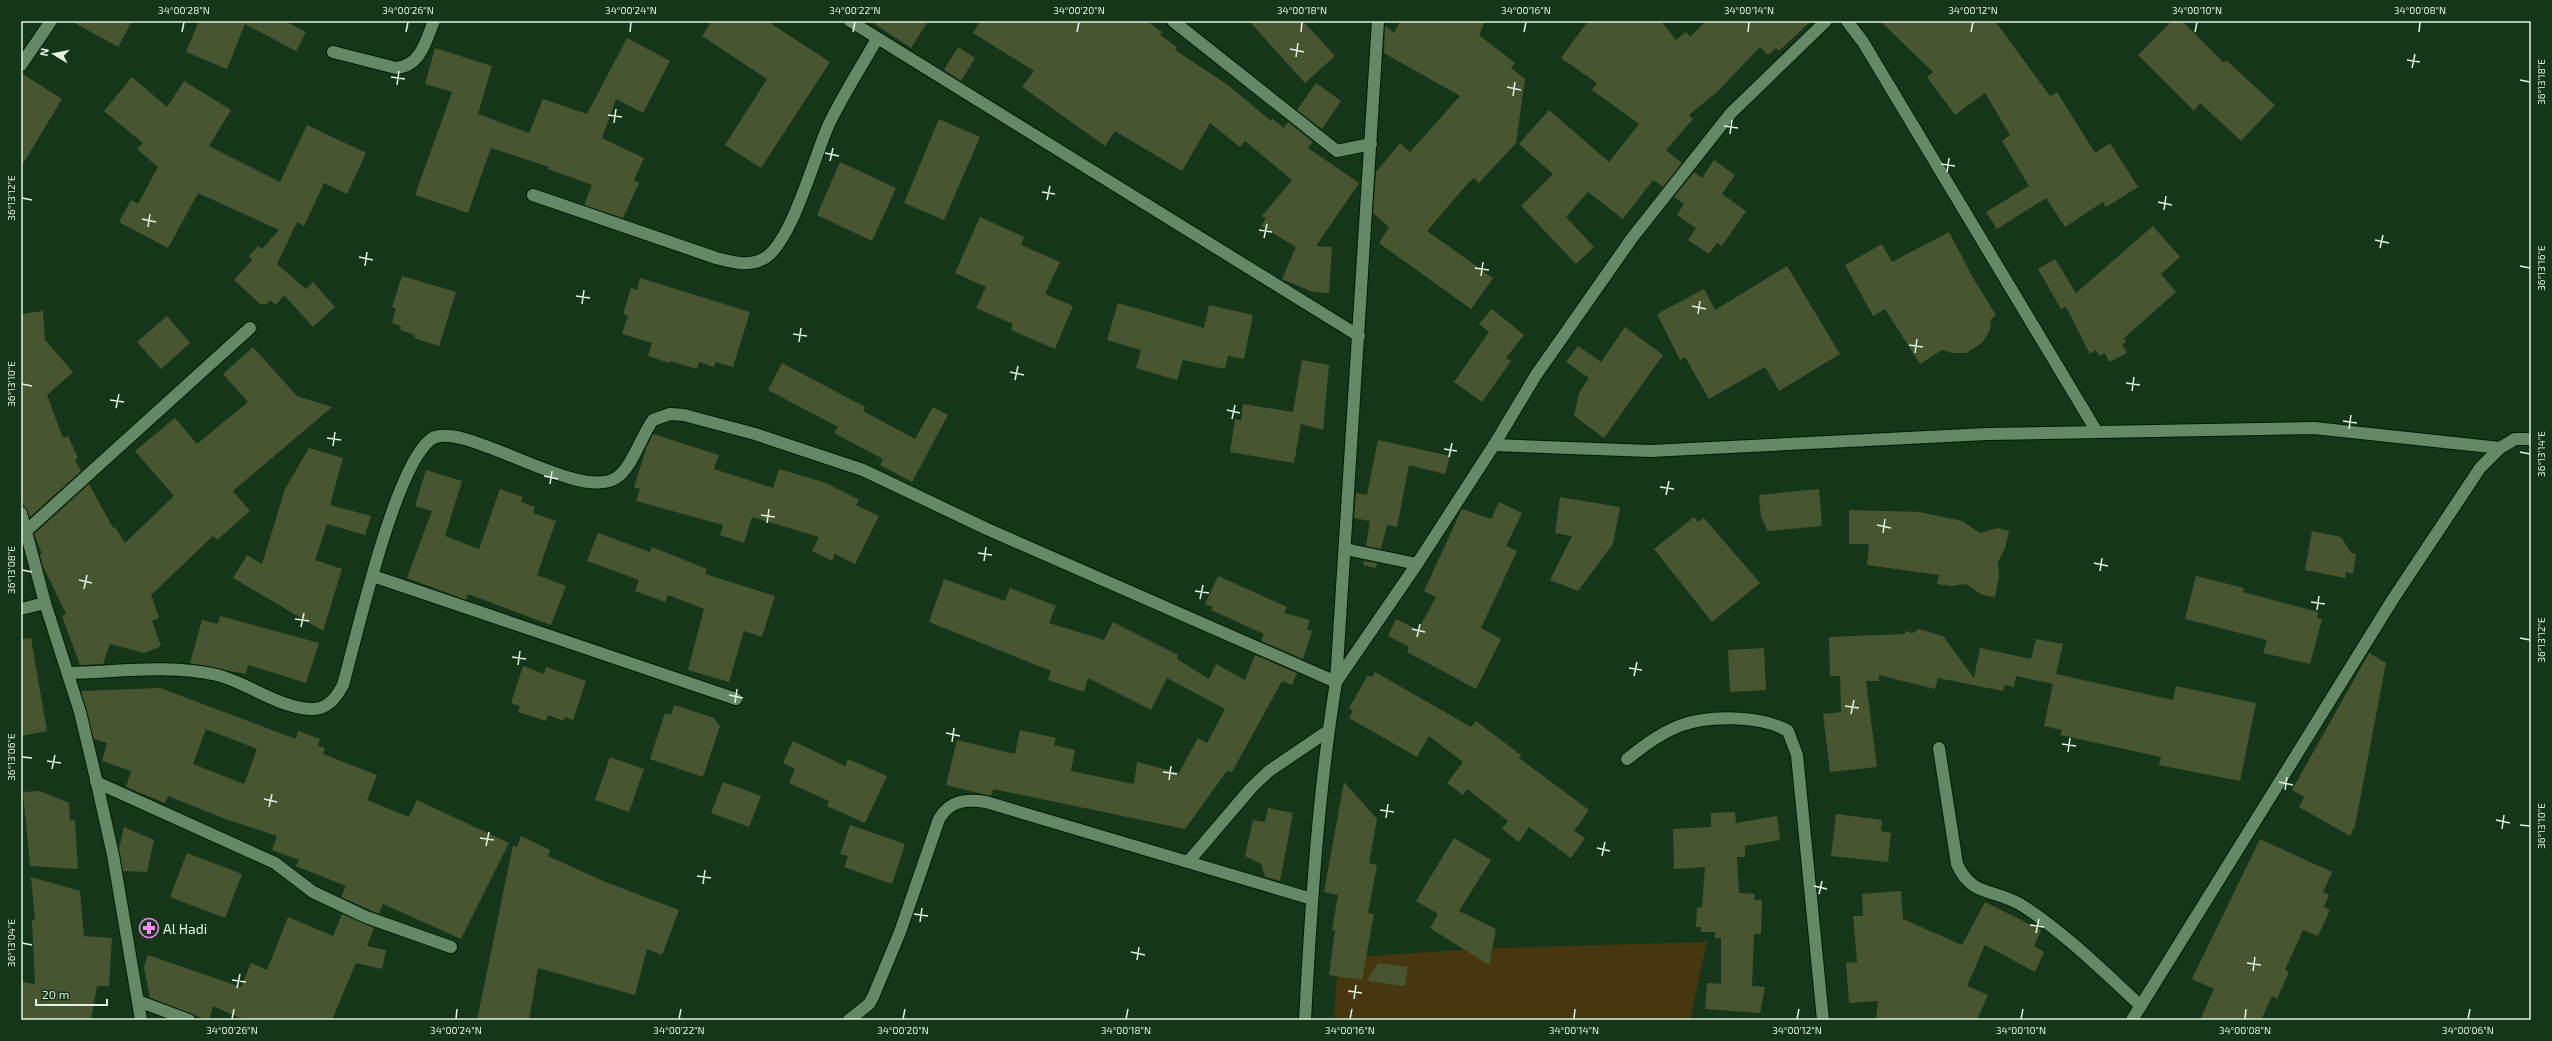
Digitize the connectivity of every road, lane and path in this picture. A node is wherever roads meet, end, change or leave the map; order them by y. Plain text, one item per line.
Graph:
1 (51, 21) edge
2 (434, 21) edge
3 (850, 21) edge
4 (1173, 21) edge
5 (1378, 21) edge
6 (1826, 21) edge
7 (1847, 21) edge
8 (877, 39) junction
9 (332, 52) dead end
10 (21, 65) edge
11 (1370, 144) junction
12 (533, 195) dead end
13 (250, 328) dead end
14 (1359, 336) junction
15 (2097, 432) junction
16 (2531, 439) edge
17 (1494, 444) junction
18 (2500, 448) junction
19 (21, 513) edge
20 (26, 531) junction
21 (1344, 549) junction
22 (1417, 564) junction
23 (373, 576) junction
24 (45, 603) junction
25 (21, 609) edge
26 (68, 673) junction
27 (1336, 682) junction
28 (736, 699) dead end
29 (1328, 731) junction
30 (1938, 748) dead end
31 (1627, 758) dead end
32 (96, 782) junction
33 (1188, 862) junction
34 (1312, 899) junction
35 (451, 948) dead end
36 (138, 1000) junction
37 (2141, 1006) junction
38 (141, 1020) edge
39 (189, 1020) edge
40 (849, 1020) edge
41 (1305, 1020) edge
42 (1823, 1020) edge
43 (2132, 1020) edge

1 - 10 street
2 - 9 street
3 - 8 street
4 - 11 street
5 - 11 street
6 - 17 street
7 - 15 street
8 - 12 street
8 - 14 street
11 - 14 street
13 - 20 street
14 - 21 street
15 - 17 street
15 - 18 street
16 - 18 street
17 - 22 street
18 - 37 street
19 - 20 street
20 - 24 street
21 - 22 street
21 - 27 street
22 - 27 street
23 - 26 street
23 - 27 street
23 - 28 street
24 - 25 street
24 - 26 street
26 - 32 street
27 - 29 street
29 - 33 street
29 - 34 street
30 - 37 street
31 - 42 street
32 - 35 street
32 - 36 street
33 - 34 street
33 - 40 street
34 - 41 street
36 - 38 street
36 - 39 street
37 - 43 street

